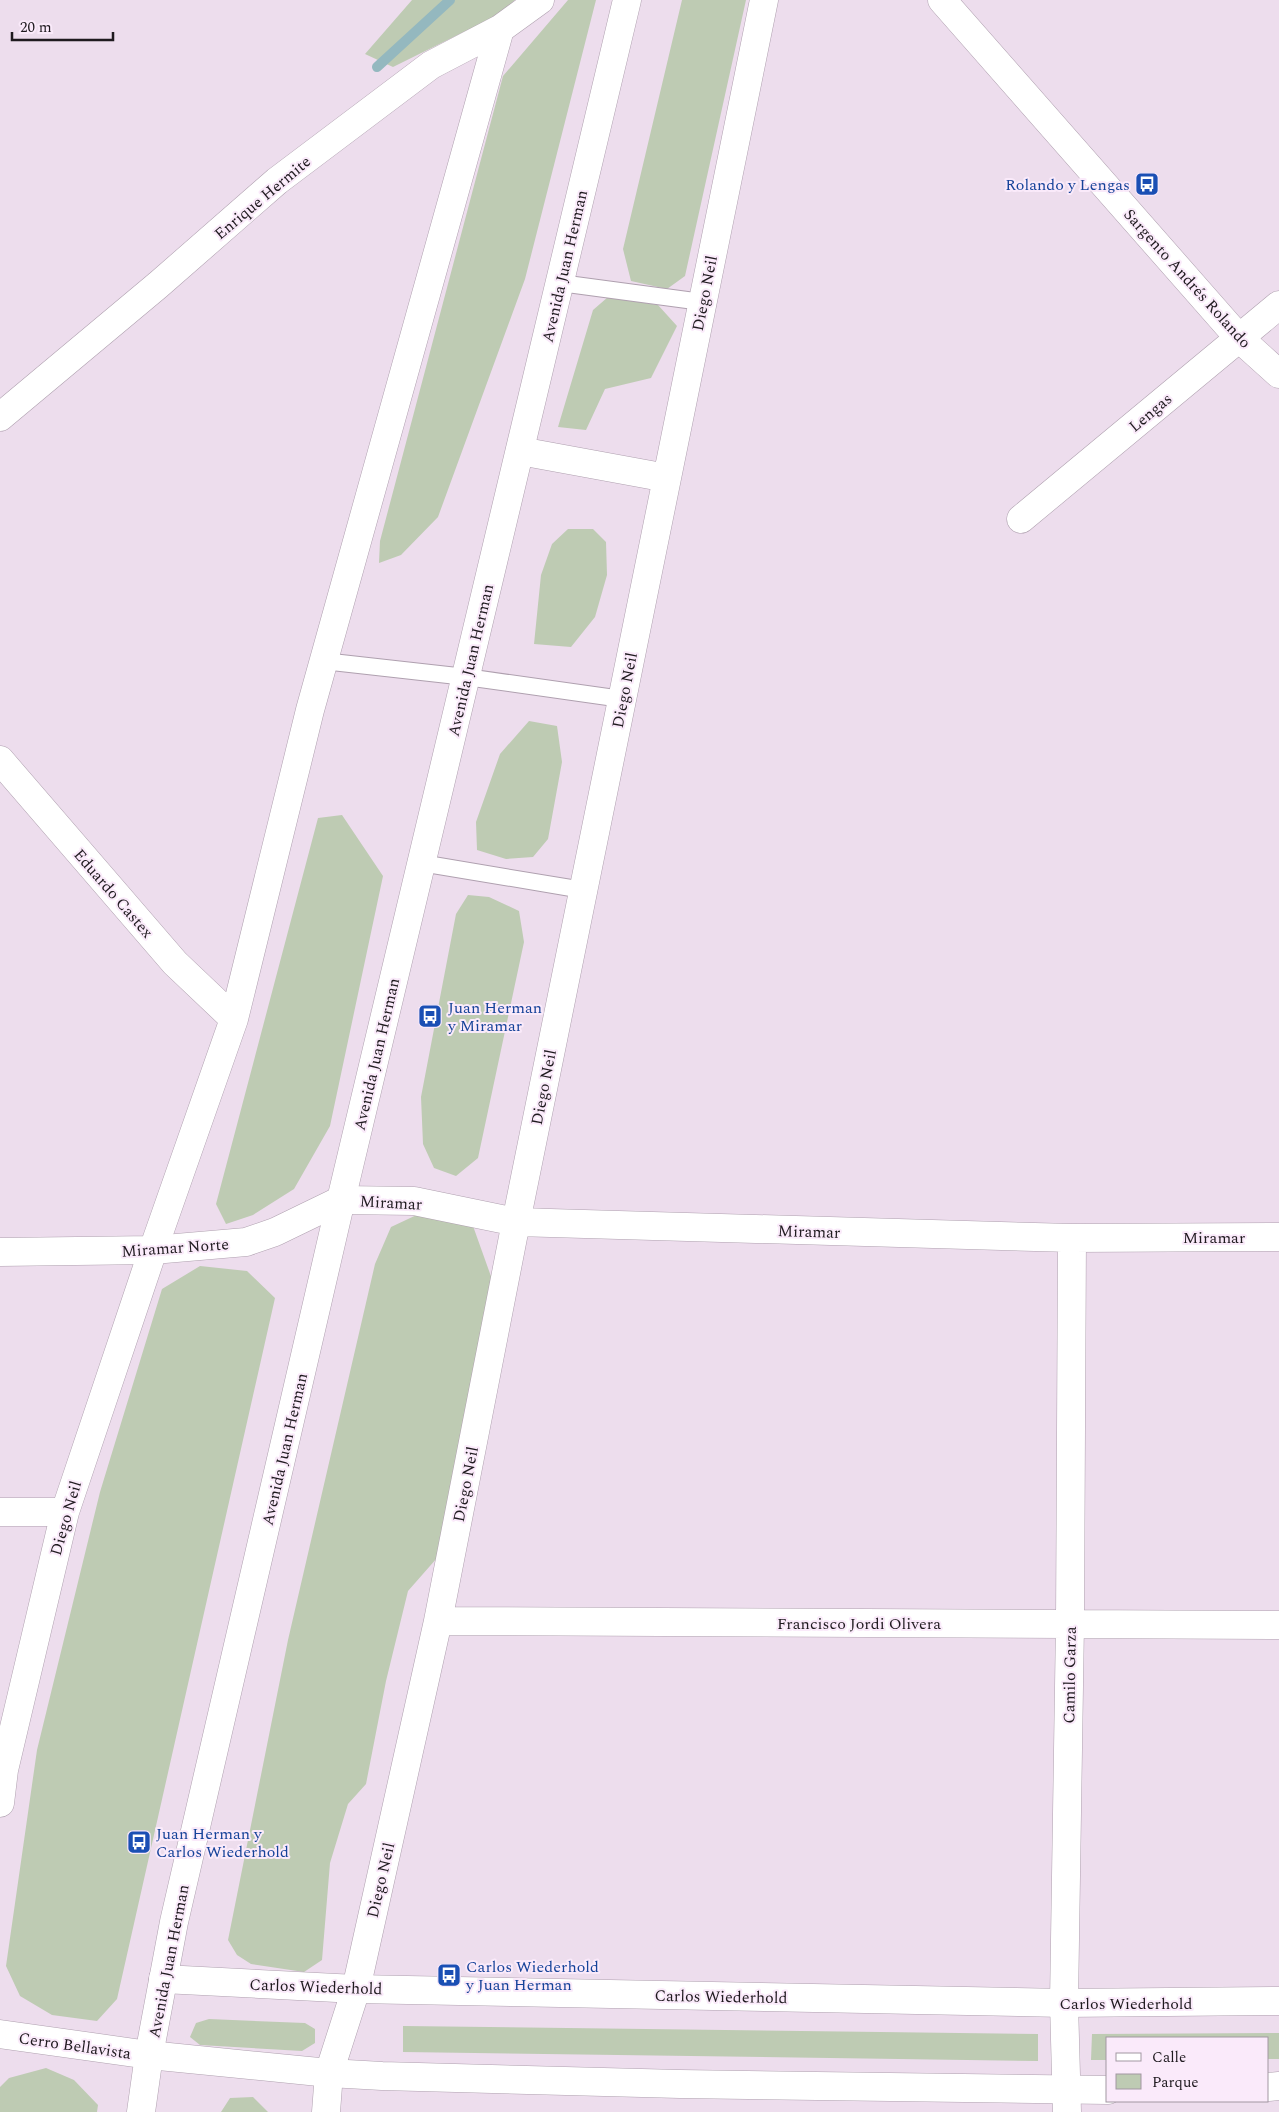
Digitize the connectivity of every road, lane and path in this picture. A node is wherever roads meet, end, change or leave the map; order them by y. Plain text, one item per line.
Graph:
1 (540, 0) edge
2 (627, 0) edge
3 (764, 0) edge
4 (942, 0) edge
5 (500, 29) junction
6 (560, 283) junction
7 (702, 302) junction
8 (1279, 305) edge
9 (1239, 338) junction
10 (1279, 374) edge
11 (0, 417) edge
12 (520, 451) junction
13 (667, 478) junction
14 (1021, 520) dead end
15 (323, 661) junction
16 (466, 677) junction
17 (622, 699) junction
18 (0, 760) edge
19 (421, 863) junction
20 (583, 890) junction
21 (234, 1019) junction
22 (341, 1200) junction
23 (516, 1222) junction
24 (1279, 1237) edge
25 (1072, 1238) junction
26 (153, 1250) junction
27 (0, 1252) edge
28 (0, 1512) edge
29 (65, 1512) junction
30 (438, 1621) junction
31 (1070, 1623) junction
32 (1279, 1625) edge
33 (2, 1770) edge
34 (0, 1803) edge
35 (163, 1979) junction
36 (356, 1989) junction
37 (1279, 2002) edge
38 (1064, 2004) junction
39 (0, 2034) edge
40 (149, 2056) junction
41 (330, 2073) junction
42 (1106, 2091) edge
43 (1066, 2101) edge
44 (141, 2112) edge
45 (326, 2112) edge

1 - 5 street, Enrique Hermite
2 - 6 street, Avenida Juan Herman
3 - 7 street, Diego Neil
4 - 9 street, Sargento Andrés Rolando
5 - 11 street, Enrique Hermite
5 - 15 street, Diego Neil
6 - 7 lane
6 - 12 street, Avenida Juan Herman
7 - 13 street, Diego Neil
8 - 9 street, Lengas
9 - 10 street, Sargento Andrés Rolando
9 - 14 street, Lengas
12 - 13 street
12 - 16 street, Avenida Juan Herman
13 - 17 street, Diego Neil
15 - 16 lane
15 - 21 street, Diego Neil
16 - 17 lane
16 - 19 street, Avenida Juan Herman
17 - 20 street, Diego Neil
18 - 21 street, Eduardo Castex
19 - 20 lane
19 - 22 street, Avenida Juan Herman
20 - 23 street, Diego Neil
21 - 26 street, Diego Neil
22 - 23 street, Miramar
22 - 26 street, Miramar Norte
22 - 35 street, Avenida Juan Herman
23 - 25 street, Miramar
23 - 30 street, Diego Neil
24 - 25 street, Miramar
25 - 31 street, Camilo Garza
26 - 27 street, Miramar Norte
26 - 29 street, Diego Neil
28 - 29 street
29 - 33 street, Diego Neil
30 - 31 street, Francisco Jordi Olivera
30 - 36 street, Diego Neil
31 - 32 street, Francisco Jordi Olivera
31 - 38 street, Camilo Garza
33 - 34 street, Diego Neil
35 - 36 street, Carlos Wiederhold
35 - 40 street, Avenida Juan Herman
36 - 38 street, Carlos Wiederhold
36 - 41 street, Diego Neil
37 - 38 street, Carlos Wiederhold
38 - 43 street, Camilo Garza
39 - 40 street, Cerro Bellavista
40 - 41 street
40 - 44 street, Avenida Juan Herman
41 - 43 street
41 - 45 street, Diego Neil
42 - 43 street

